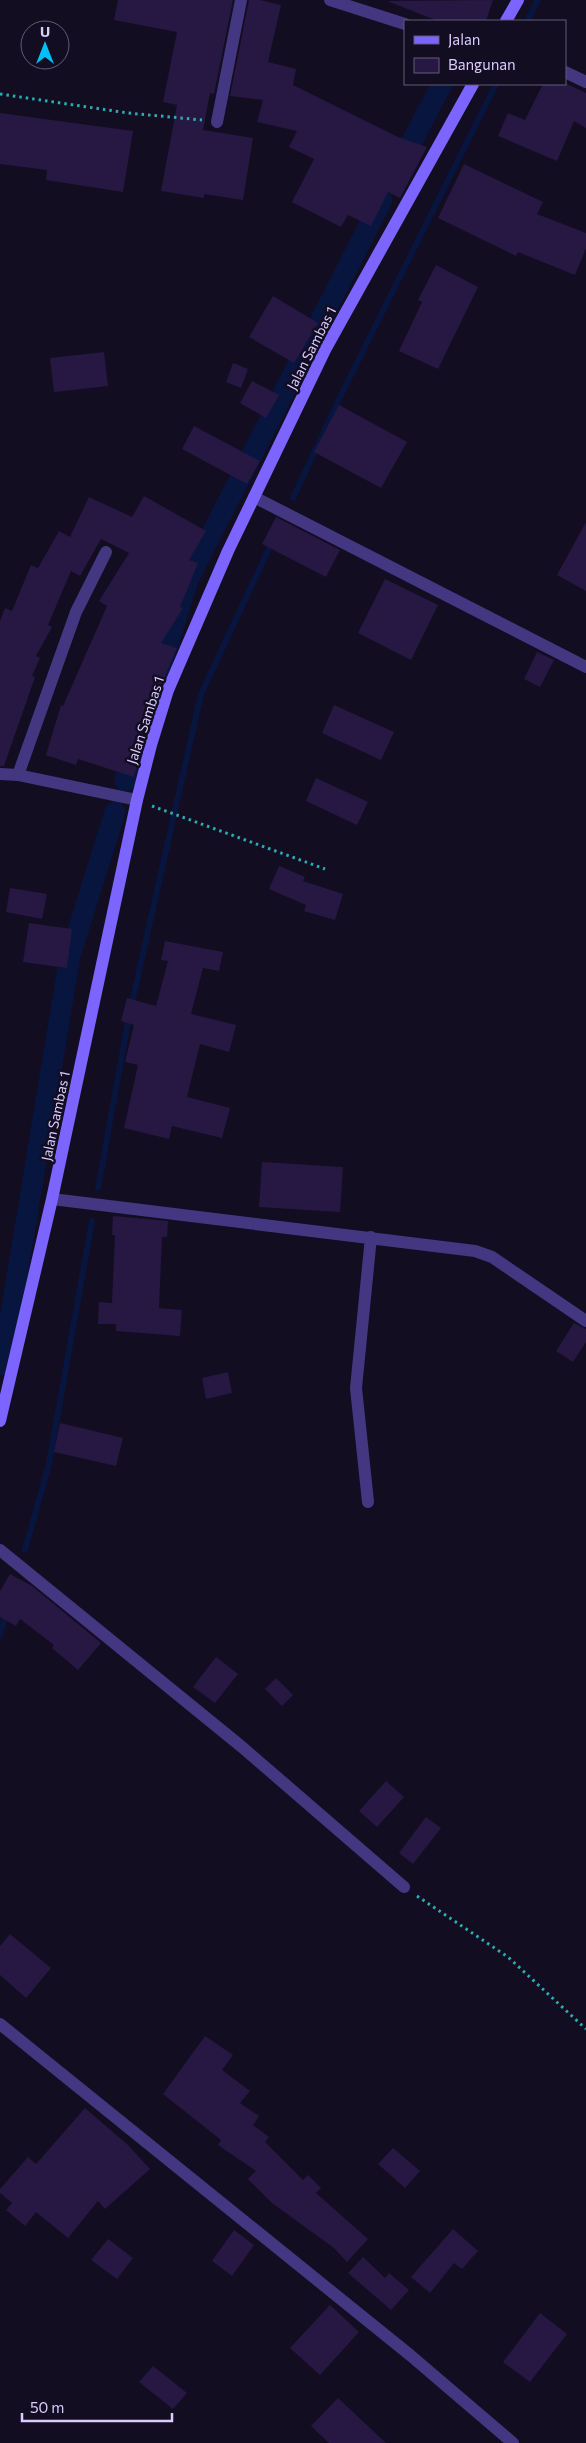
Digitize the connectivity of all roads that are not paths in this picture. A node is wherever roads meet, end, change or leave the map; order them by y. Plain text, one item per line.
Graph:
1 (241, 0) edge
2 (330, 0) edge
3 (518, 0) edge
4 (507, 20) edge
5 (404, 24) edge
6 (566, 72) edge
7 (586, 82) edge
8 (472, 85) edge
9 (216, 122) road end
10 (254, 497) junction
11 (106, 552) dead end
12 (586, 667) edge
13 (0, 774) edge
14 (18, 774) junction
15 (137, 800) junction
16 (52, 1199) junction
17 (371, 1237) junction
18 (586, 1321) edge
19 (0, 1420) edge
20 (368, 1502) dead end
21 (0, 1550) edge
22 (404, 1887) road end
23 (0, 2024) edge
24 (513, 2443) edge

1 - 9 street
2 - 5 street
3 - 4 street
6 - 7 street
8 - 10 street, Jalan Sambas 1
10 - 12 street
10 - 15 street, Jalan Sambas 1
11 - 14 street
13 - 14 street
14 - 15 street
15 - 16 street, Jalan Sambas 1
16 - 17 street
16 - 19 street, Jalan Sambas 1
17 - 18 street
17 - 20 street
21 - 22 street
23 - 24 street

